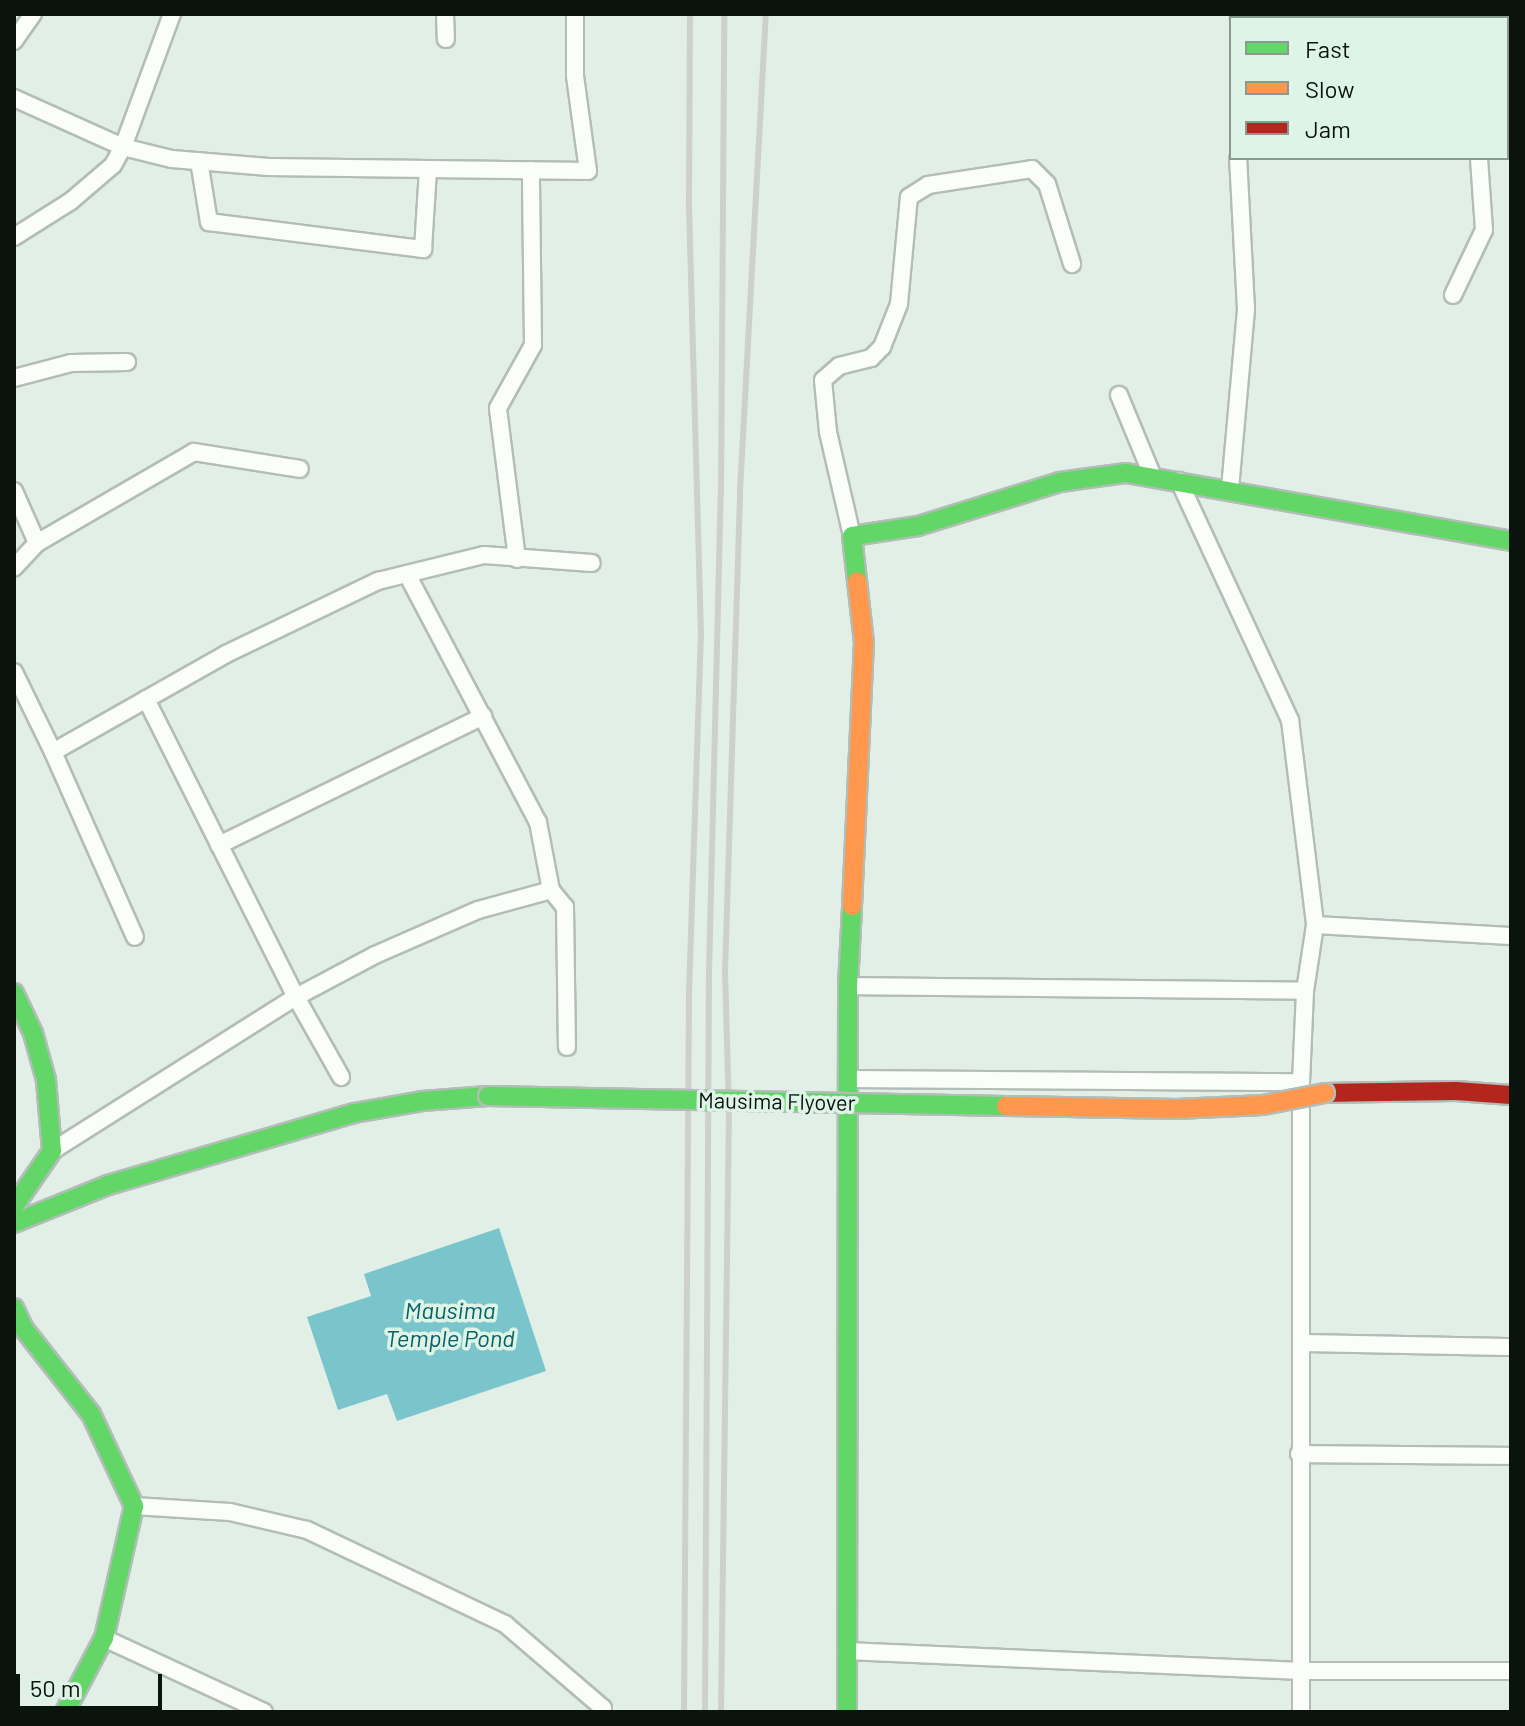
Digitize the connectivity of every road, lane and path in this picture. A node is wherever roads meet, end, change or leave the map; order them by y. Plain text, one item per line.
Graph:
1 (33, 14) edge
2 (172, 14) edge
3 (445, 14) edge
4 (575, 14) edge
5 (446, 39) dead end
6 (14, 41) edge
7 (14, 98) edge
8 (123, 147) junction
9 (1238, 160) edge
10 (1479, 160) edge
11 (199, 161) junction
12 (428, 169) junction
13 (531, 170) junction
14 (14, 237) edge
15 (1072, 264) dead end
16 (1453, 295) dead end
17 (127, 362) dead end
18 (14, 378) edge
19 (1119, 395) dead end
20 (300, 469) dead end
21 (1153, 477) junction
22 (1179, 481) junction
23 (1230, 489) junction
24 (14, 491) edge
25 (852, 536) junction
26 (1511, 541) edge
27 (37, 543) junction
28 (517, 559) junction
29 (592, 563) dead end
30 (14, 568) edge
31 (407, 574) junction
32 (14, 672) edge
33 (146, 699) junction
34 (483, 716) junction
35 (53, 752) junction
36 (219, 845) junction
37 (551, 890) junction
38 (1315, 925) junction
39 (1511, 936) edge
40 (135, 937) dead end
41 (848, 986) junction
42 (1305, 991) junction
43 (14, 993) edge
44 (296, 997) junction
45 (567, 1047) dead end
46 (341, 1077) dead end
47 (848, 1079) junction
48 (1301, 1082) junction
49 (1511, 1095) edge
50 (52, 1151) junction
51 (14, 1206) edge
52 (14, 1223) edge
53 (14, 1308) edge
54 (1301, 1343) junction
55 (1511, 1347) edge
56 (1299, 1454) junction
57 (1511, 1456) edge
58 (134, 1506) junction
59 (104, 1638) junction
60 (846, 1651) junction
61 (1302, 1671) junction
62 (1511, 1671) edge
63 (65, 1712) edge
64 (264, 1712) edge
65 (602, 1712) edge
66 (847, 1712) edge
67 (1301, 1712) edge

1 - 6 street
2 - 8 street
3 - 5 street
4 - 13 street
7 - 8 street
8 - 11 street
8 - 14 street
9 - 23 street
10 - 16 street
11 - 12 street
11 - 12 street
12 - 13 street
13 - 28 street
15 - 25 street
17 - 18 street
19 - 21 street
20 - 27 street
21 - 22 street
21 - 25 street
22 - 23 street
22 - 38 street
23 - 26 street
24 - 27 street
25 - 41 street
27 - 30 street
28 - 29 street
28 - 31 street
31 - 33 street
31 - 34 street
32 - 35 street
33 - 35 street
33 - 36 street
34 - 36 street
34 - 37 street
35 - 40 street
36 - 44 street
37 - 44 street
37 - 45 street
38 - 39 street
38 - 42 street
41 - 42 street
41 - 47 street
42 - 48 street
43 - 50 street
44 - 46 street
44 - 50 street
47 - 48 street
47 - 60 street
48 - 54 street
49 - 52 street, Mausima Flyover, bridge
50 - 51 street
53 - 58 street
54 - 55 street
54 - 56 street
56 - 57 street
56 - 61 street
58 - 59 street
58 - 65 street
59 - 63 street
59 - 64 street
60 - 61 street
60 - 66 street
61 - 62 street
61 - 67 street

